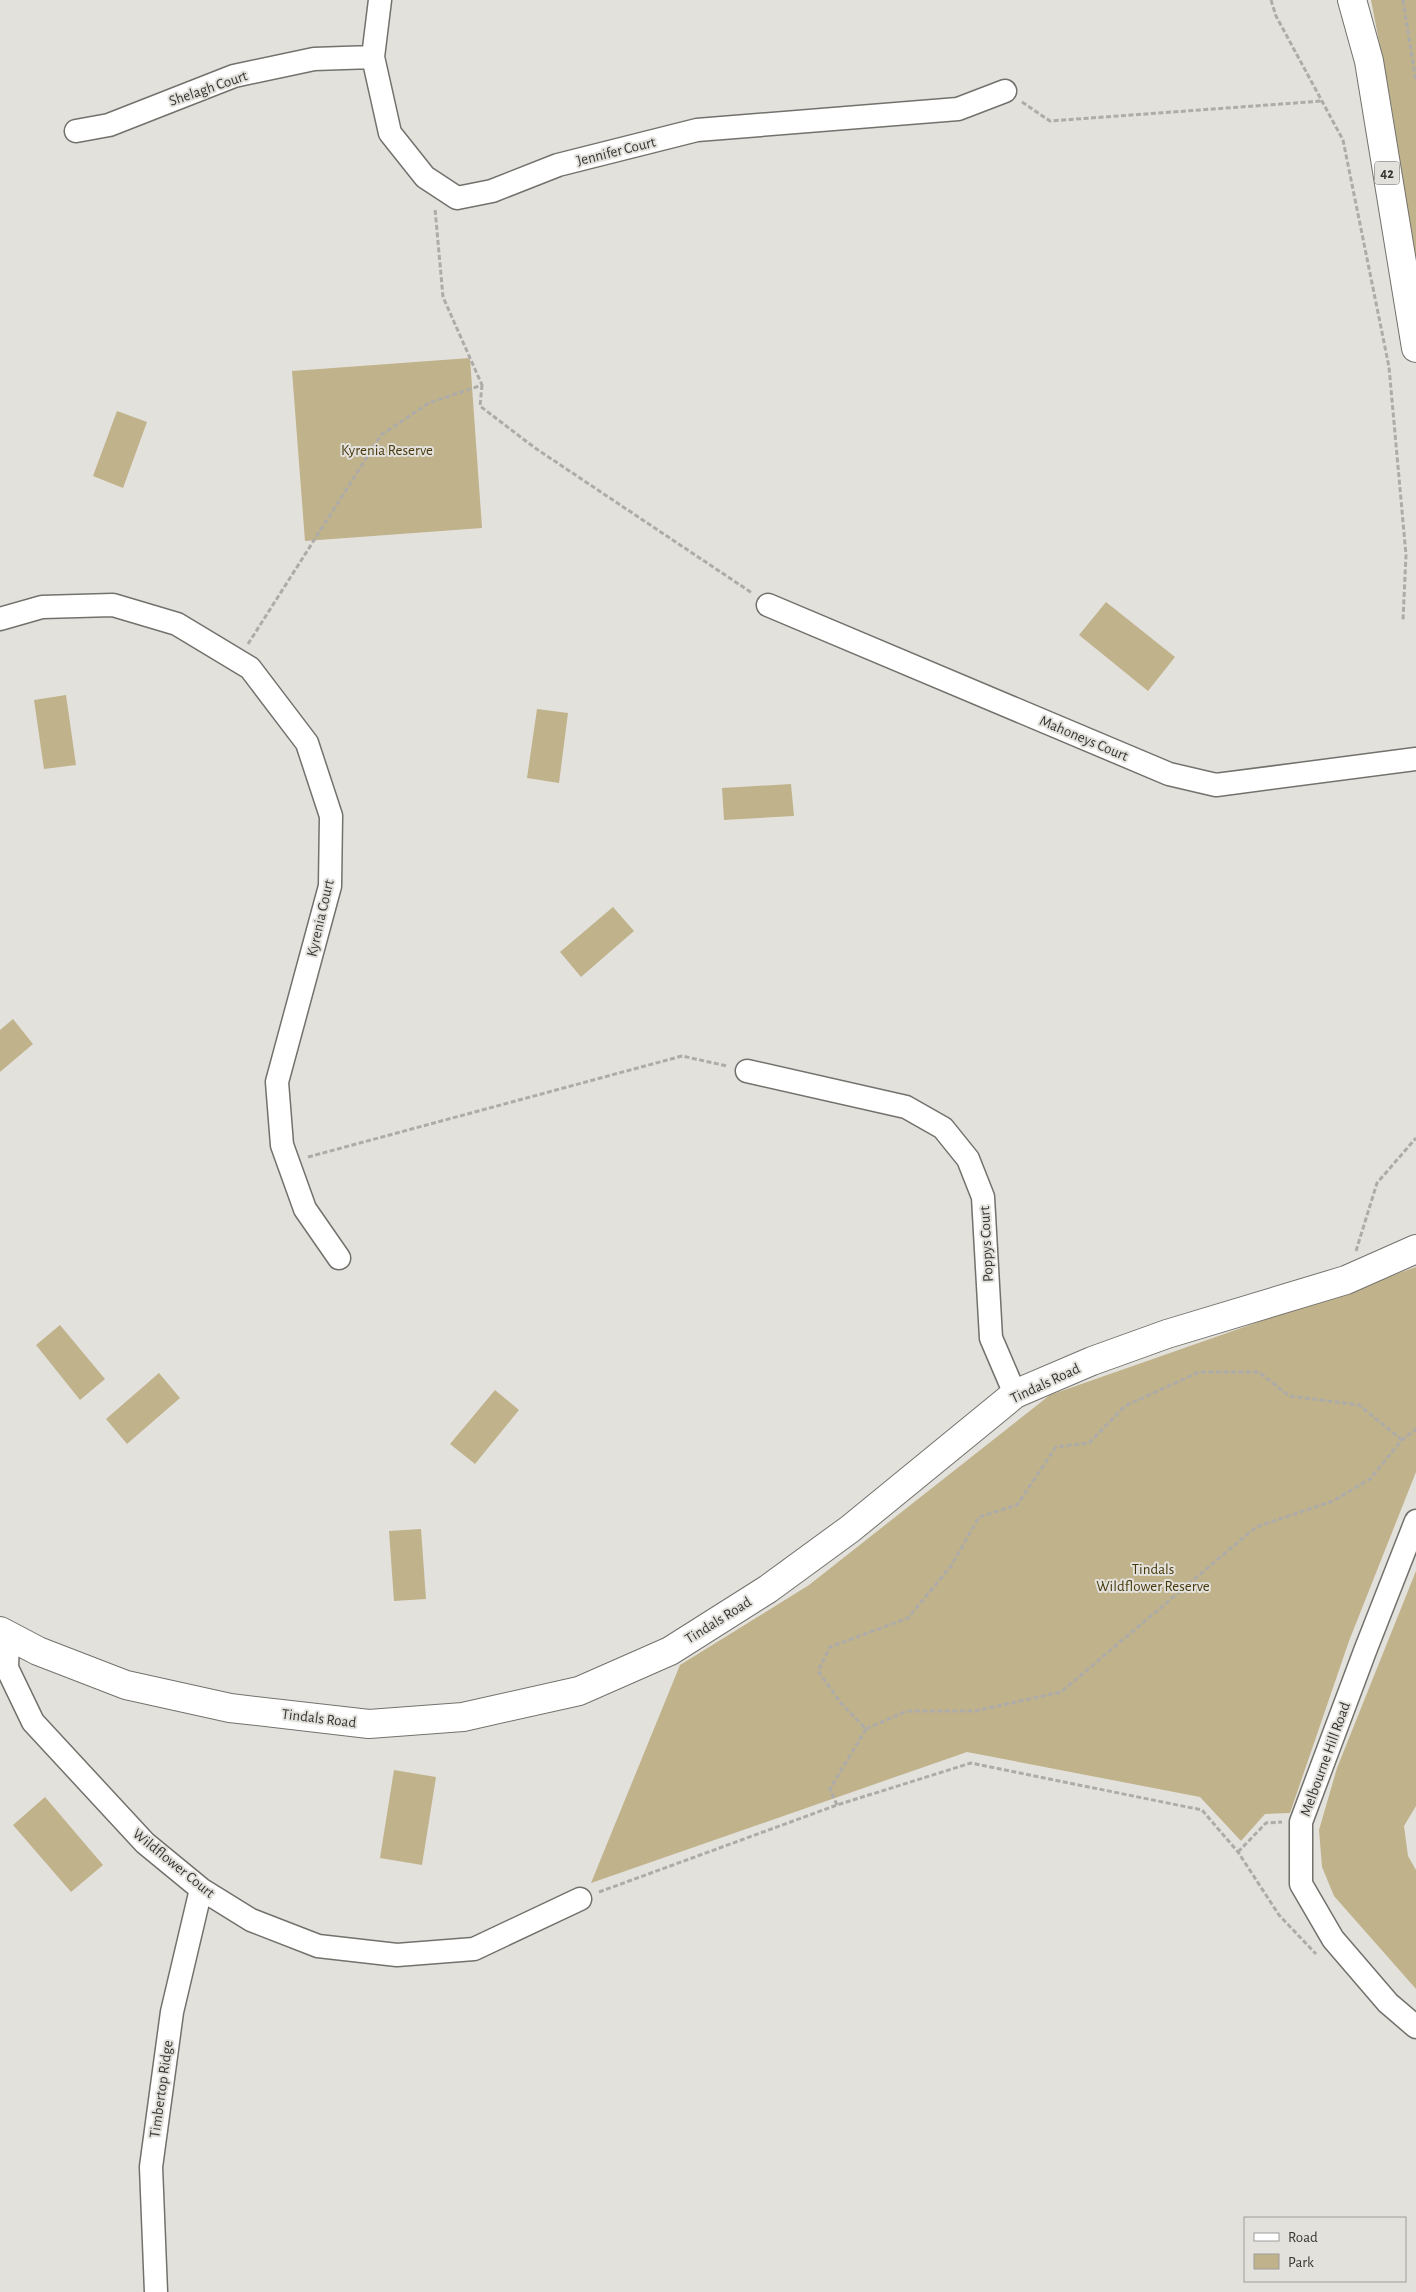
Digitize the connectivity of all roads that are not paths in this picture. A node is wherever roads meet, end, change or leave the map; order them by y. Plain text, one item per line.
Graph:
1 (380, 0) edge
2 (1352, 0) edge
3 (374, 57) junction
4 (1005, 90) road end
5 (76, 132) dead end
6 (1416, 348) edge
7 (768, 605) road end
8 (0, 619) edge
9 (1416, 759) edge
10 (747, 1071) road end
11 (1416, 1249) edge
12 (1416, 1257) edge
13 (339, 1258) dead end
14 (1373, 1268) junction
15 (1015, 1394) junction
16 (1416, 1521) edge
17 (4, 1634) edge
18 (200, 1889) junction
19 (580, 1899) road end
20 (1416, 2027) edge
21 (156, 2292) edge

1 - 3 street, Jennifer Court
2 - 6 main road, 42
3 - 4 street, Jennifer Court
3 - 5 street, Shelagh Court
7 - 9 street, Mahoneys Court
8 - 13 street, Kyrenia Court
10 - 15 street, Poppys Court
11 - 14 main road, Tindals Road
12 - 14 main road, Tindals Road
14 - 15 main road, Tindals Road
15 - 17 main road, Tindals Road
16 - 20 street, Melbourne Hill Road
17 - 18 street, Wildflower Court
18 - 19 street, Wildflower Court
18 - 21 street, Timbertop Ridge

